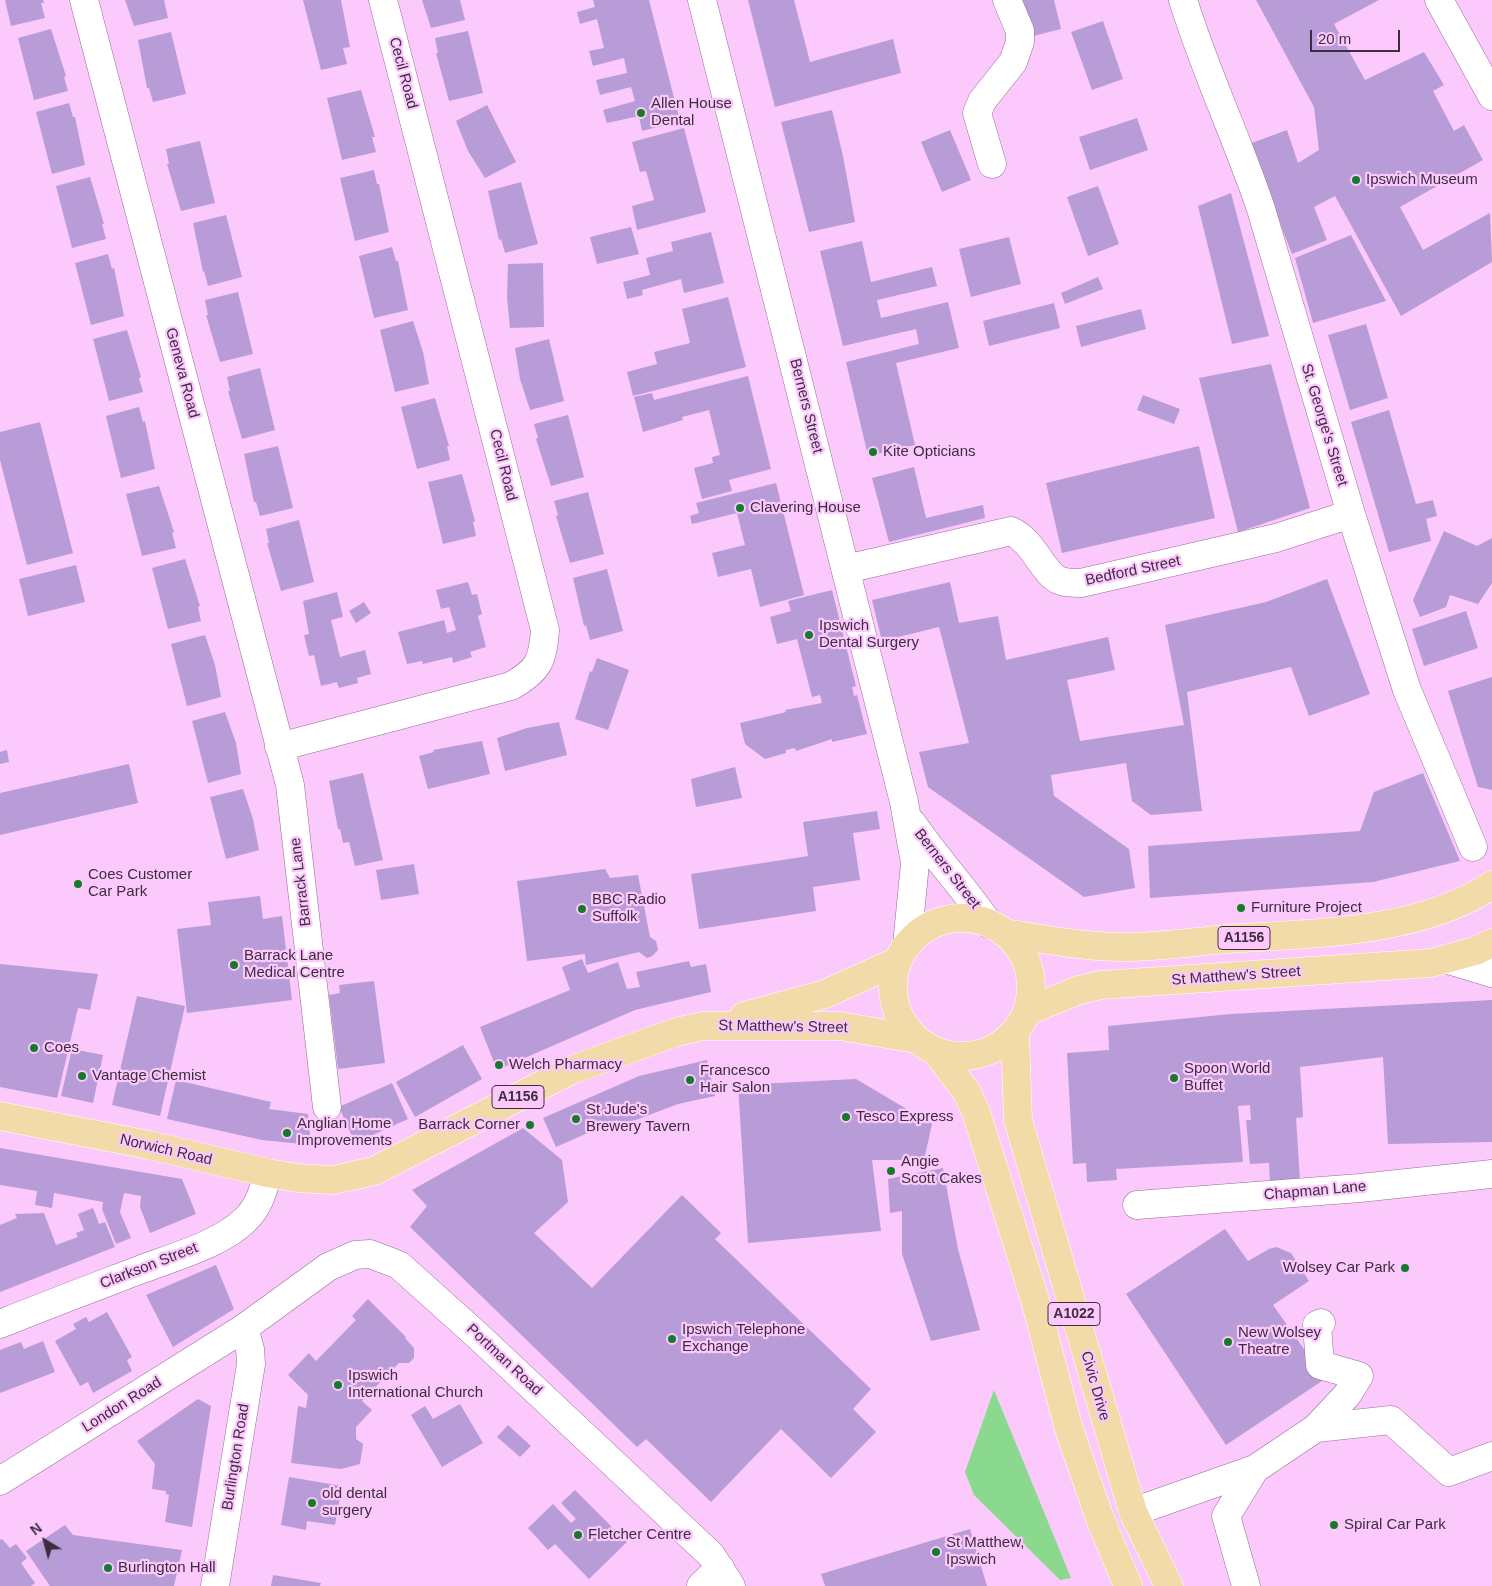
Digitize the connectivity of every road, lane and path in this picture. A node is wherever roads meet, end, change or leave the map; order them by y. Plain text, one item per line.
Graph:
1 (84, 0) edge
2 (383, 0) edge
3 (702, 0) edge
4 (1007, 0) edge
5 (1183, 0) edge
6 (1439, 0) edge
7 (1492, 96) edge
8 (992, 164) dead end
9 (1351, 514) junction
10 (846, 569) junction
11 (279, 747) junction
12 (906, 813) junction
13 (1473, 847) dead end
14 (1486, 889) edge
15 (997, 928) junction
16 (1492, 943) edge
17 (902, 953) junction
18 (1448, 960) junction
19 (1492, 972) edge
20 (1021, 1022) junction
21 (709, 1026) junction
22 (926, 1046) junction
23 (327, 1106) dead end
24 (0, 1116) edge
25 (268, 1173) junction
26 (1492, 1174) edge
27 (333, 1180) joint
28 (1137, 1205) dead end
29 (1321, 1323) dead end
30 (0, 1324) edge
31 (244, 1328) junction
32 (1316, 1428) junction
33 (1492, 1456) edge
34 (1255, 1468) junction
35 (0, 1481) edge
36 (1133, 1512) junction
37 (717, 1580) edge
38 (215, 1586) edge
39 (1128, 1586) edge
40 (1169, 1586) edge
41 (1246, 1586) edge

1 - 11 street, Geneva Road
2 - 11 street, Cecil Road
3 - 10 street, Berners Street
4 - 8 street
5 - 9 street, St. George's Street
6 - 7 street
9 - 10 street, Bedford Street
9 - 13 street, St. George's Street
10 - 12 street, Berners Street
11 - 23 street, Barrack Lane
12 - 15 street, Berners Street
12 - 17 street, Berners Street
14 - 15 main road, A1156
15 - 17 main road
15 - 20 main road
16 - 18 main road, St Matthew's Street
17 - 21 main road, St Matthew's Street
17 - 22 main road
18 - 19 street
18 - 20 main road, St Matthew's Street
20 - 22 main road
20 - 36 main road, Civic Drive / A1022
21 - 22 main road, St Matthew's Street
21 - 27 main road, St Matthew's Street / A1156
22 - 39 main road, A1022
24 - 25 main road, Norwich Road / A1156
25 - 27 main road, Norwich Road / A1156
25 - 30 street, Clarkson Street
26 - 28 street, Chapman Lane
29 - 32 street
31 - 35 street, London Road
31 - 37 street, Portman Road
31 - 38 street, Burlington Road
32 - 33 street
32 - 34 street
34 - 36 street
34 - 41 street
36 - 40 main road, Civic Drive / A1022

